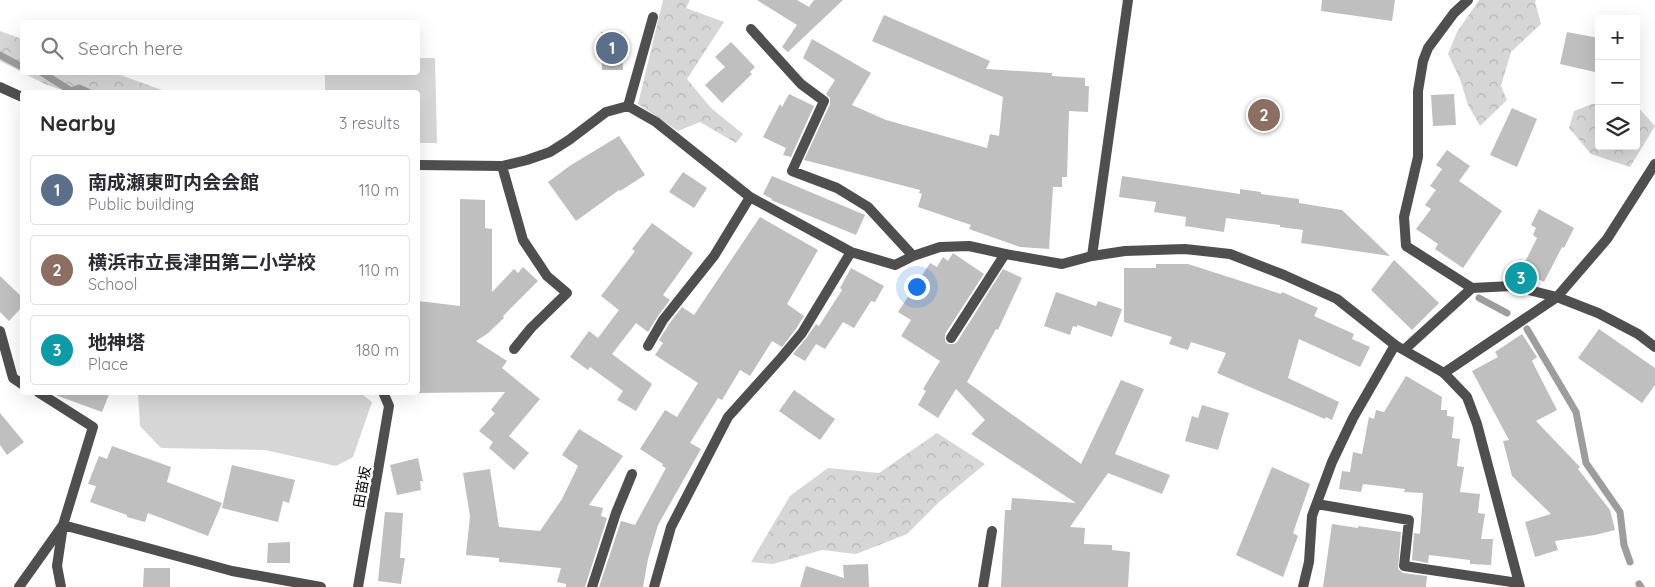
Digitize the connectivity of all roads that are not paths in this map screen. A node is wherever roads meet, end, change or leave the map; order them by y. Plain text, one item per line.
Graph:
1 (1128, 0) edge
2 (1468, 0) edge
3 (653, 17) dead end
4 (751, 29) dead end
5 (0, 87) edge
6 (20, 96) edge
7 (628, 106) junction
8 (1655, 164) edge
9 (420, 165) edge
10 (502, 166) junction
11 (750, 197) junction
12 (851, 252) junction
13 (1005, 254) junction
14 (913, 256) junction
15 (1092, 256) junction
16 (1472, 288) junction
17 (1557, 298) junction
18 (0, 331) edge
19 (951, 338) dead end
20 (648, 346) dead end
21 (1400, 347) junction
22 (1655, 347) edge
23 (514, 349) dead end
24 (1444, 373) junction
25 (20, 383) edge
26 (44, 395) edge
27 (384, 395) edge
28 (632, 474) dead end
29 (1317, 504) junction
30 (64, 525) junction
31 (992, 531) dead end
32 (1519, 585) edge
33 (20, 587) edge
34 (61, 587) edge
35 (321, 587) edge
36 (358, 587) edge
37 (592, 587) edge
38 (654, 587) edge
39 (983, 587) edge
40 (1303, 587) edge

1 - 15 street
2 - 16 street
3 - 7 street
4 - 14 street
5 - 6 street
7 - 10 street
7 - 11 street
8 - 17 street
9 - 10 street
10 - 23 street
11 - 12 street
11 - 20 street
12 - 14 street
12 - 38 street
13 - 14 street
13 - 15 street
13 - 19 street
15 - 21 street
16 - 17 street
16 - 21 street
17 - 22 street
17 - 24 street
18 - 25 street
21 - 24 street
21 - 29 street
24 - 32 street
26 - 30 street
27 - 36 street, 田苗坂
28 - 37 street
29 - 32 street
29 - 40 street
30 - 33 street
30 - 34 street
30 - 35 street
31 - 39 street

